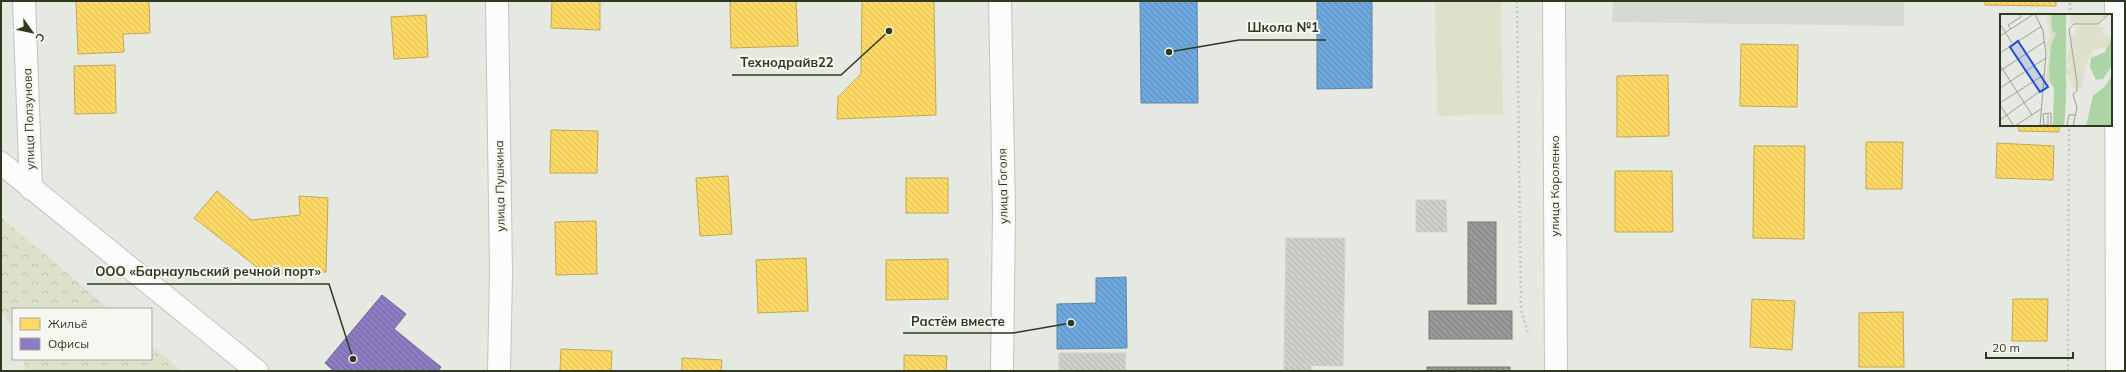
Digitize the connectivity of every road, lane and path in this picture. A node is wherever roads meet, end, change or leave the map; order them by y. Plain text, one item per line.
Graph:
1 (24, 1) edge
2 (498, 1) edge
3 (1000, 1) edge
4 (1517, 1) edge
5 (1554, 1) edge
6 (2070, 1) edge
7 (2116, 1) edge
8 (2070, 14) edge
9 (2069, 126) edge
10 (1, 162) edge
11 (2121, 178) edge
12 (32, 189) junction
13 (1529, 334) dead end
14 (257, 371) edge
15 (499, 371) edge
16 (1002, 371) edge
17 (1556, 371) edge
18 (2068, 371) edge
19 (2117, 371) edge

1 - 12 street, улица Ползунова
2 - 15 street, улица Пушкина
3 - 16 street, улица Гоголя
4 - 13 path
5 - 17 street, улица Короленко
6 - 8 path
7 - 11 street
9 - 18 path
10 - 12 street
11 - 19 street
12 - 14 street

